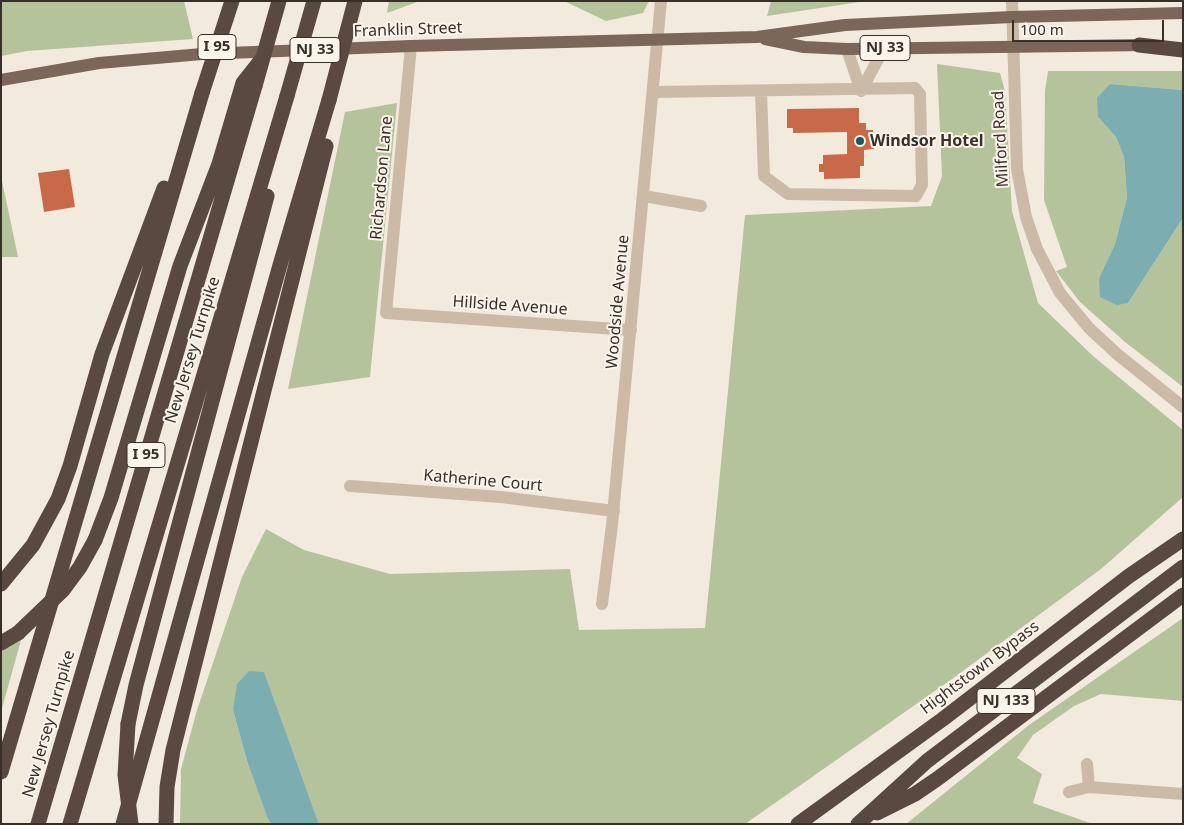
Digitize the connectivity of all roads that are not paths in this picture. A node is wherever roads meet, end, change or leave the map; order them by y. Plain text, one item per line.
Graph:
1 (232, 1) edge
2 (279, 1) edge
3 (314, 1) edge
4 (355, 1) edge
5 (662, 1) edge
6 (1012, 1) edge
7 (1183, 12) edge
8 (1012, 17) junction
9 (757, 37) junction
10 (659, 39) junction
11 (1139, 45) junction
12 (1183, 45) edge
13 (411, 46) junction
14 (1013, 46) junction
15 (884, 48) junction
16 (847, 49) junction
17 (1183, 50) edge
18 (1, 80) edge
19 (249, 85) junction
20 (762, 91) junction
21 (861, 91) junction
22 (654, 92) junction
23 (290, 96) junction
24 (329, 100) junction
25 (191, 130) junction
26 (644, 196) junction
27 (701, 206) dead end
28 (386, 312) joint
29 (632, 330) junction
30 (1183, 407) edge
31 (350, 486) dead end
32 (614, 511) junction
33 (1183, 530) edge
34 (1183, 539) edge
35 (1183, 568) edge
36 (1129, 576) junction
37 (1, 584) edge
38 (1183, 595) edge
39 (602, 604) dead end
40 (1, 643) edge
41 (1087, 764) dead end
42 (1, 772) edge
43 (1088, 787) junction
44 (1069, 792) dead end
45 (1183, 794) edge
46 (859, 823) edge
47 (38, 824) edge
48 (70, 824) edge
49 (123, 824) edge
50 (130, 824) edge
51 (166, 824) edge
52 (798, 824) edge

1 - 25 highway, New Jersey Turnpike / I 95, bridge
2 - 19 highway, New Jersey Turnpike / I 95, bridge
3 - 23 highway, New Jersey Turnpike / I 95, bridge
4 - 24 highway, bridge
5 - 10 street, Woodside Avenue
6 - 8 street, Milford Road
7 - 8 main road, NJ 33
8 - 9 main road, NJ 33
8 - 14 street, Milford Road
9 - 10 main road, Franklin Street / NJ 33
9 - 16 main road, NJ 33
10 - 13 main road, Franklin Street / NJ 33
10 - 22 street, Woodside Avenue
11 - 12 main road, NJ 33
11 - 14 main road, NJ 33
11 - 17 highway
13 - 18 main road, Franklin Street / NJ 33
13 - 28 street, Richardson Lane
14 - 15 main road, NJ 33
14 - 30 street, Milford Road
15 - 16 main road, NJ 33
15 - 21 street
16 - 21 street
19 - 40 highway, bridge
19 - 47 highway, New Jersey Turnpike / I 95
20 - 21 street
20 - 21 street
20 - 22 street
22 - 26 street, Woodside Avenue
23 - 48 highway, New Jersey Turnpike / I 95
23 - 50 highway, bridge
24 - 49 highway
24 - 51 highway
25 - 37 highway
25 - 42 highway, New Jersey Turnpike / I 95
26 - 27 street
26 - 29 street, Woodside Avenue
28 - 29 street, Hillside Avenue
29 - 32 street, Woodside Avenue
31 - 32 street, Katherine Court
32 - 39 street, Woodside Avenue
33 - 36 highway
34 - 36 highway, Hightstown Bypass / NJ 133
35 - 46 highway, NJ 133
36 - 52 highway, Hightstown Bypass / NJ 133
38 - 46 highway
41 - 43 street
43 - 44 street
43 - 45 street

